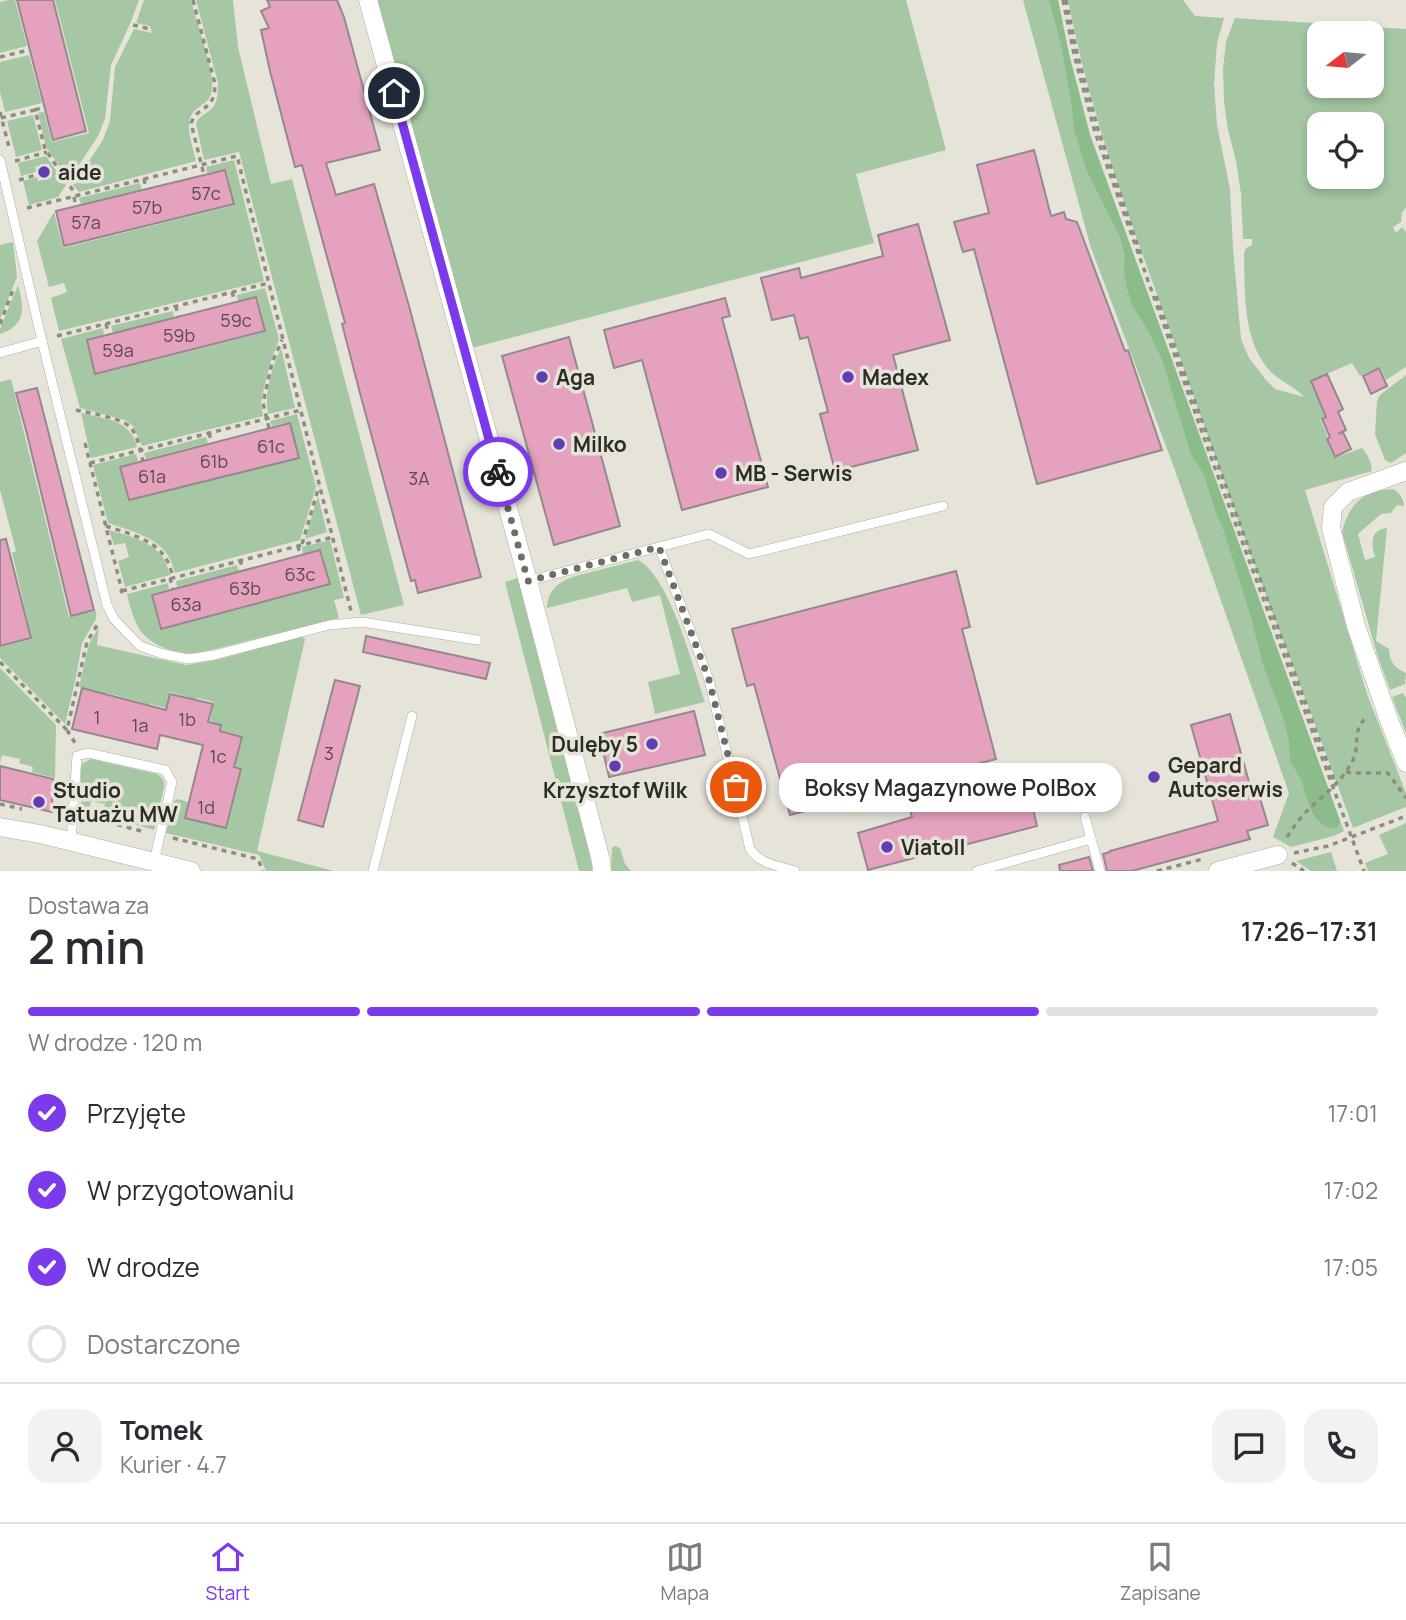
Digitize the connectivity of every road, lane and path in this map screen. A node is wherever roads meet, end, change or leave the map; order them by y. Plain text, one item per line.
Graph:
1 (193, 0) edge
2 (368, 0) edge
3 (1064, 0) edge
4 (133, 25) dead end
5 (150, 29) dead end
6 (29, 50) dead end
7 (0, 57) edge
8 (44, 107) dead end
9 (35, 110) junction
10 (1, 117) edge
11 (47, 152) junction
12 (0, 160) edge
13 (12, 161) dead end
14 (201, 165) junction
15 (39, 174) dead end
16 (204, 175) dead end
17 (144, 179) junction
18 (17, 180) dead end
19 (146, 189) dead end
20 (75, 196) junction
21 (76, 206) dead end
22 (25, 209) dead end
23 (269, 283) junction
24 (232, 292) junction
25 (235, 303) dead end
26 (176, 306) junction
27 (178, 317) dead end
28 (106, 324) junction
29 (109, 335) dead end
30 (57, 336) dead end
31 (283, 338) junction
32 (42, 341) junction
33 (0, 352) edge
34 (76, 410) dead end
35 (300, 410) junction
36 (266, 418) junction
37 (269, 428) dead end
38 (209, 433) junction
39 (212, 443) dead end
40 (140, 450) junction
41 (143, 461) dead end
42 (90, 463) dead end
43 (1406, 471) edge
44 (320, 485) junction
45 (943, 506) dead end
46 (106, 526) dead end
47 (332, 537) junction
48 (300, 545) junction
49 (659, 547) junction
50 (300, 555) dead end
51 (240, 560) junction
52 (243, 570) dead end
53 (172, 578) junction
54 (528, 581) junction
55 (173, 589) dead end
56 (122, 591) dead end
57 (351, 611) dead end
58 (477, 640) dead end
59 (1385, 710) junction
60 (412, 716) dead end
61 (1406, 762) edge
62 (1346, 772) junction
63 (1334, 785) junction
64 (1406, 798) edge
65 (0, 804) edge
66 (27, 810) dead end
67 (1406, 816) edge
68 (73, 817) junction
69 (1085, 817) dead end
70 (0, 827) edge
71 (161, 836) junction
72 (1351, 836) junction
73 (1091, 839) junction
74 (71, 842) junction
75 (1278, 855) junction
76 (154, 862) junction
77 (191, 871) edge
78 (262, 871) edge
79 (373, 871) edge
80 (602, 871) edge
81 (795, 871) edge
82 (977, 871) edge
83 (1100, 871) edge
84 (1220, 871) edge
85 (1364, 871) edge

1 - 14 path
2 - 54 street
3 - 63 path
4 - 5 path
6 - 7 path
8 - 9 path
9 - 10 path
9 - 11 path
11 - 13 path
11 - 20 path
12 - 32 lane
14 - 16 path
14 - 17 path
14 - 23 path
15 - 18 path
17 - 19 path
17 - 20 path
20 - 21 path
20 - 22 path
23 - 24 path
23 - 31 path
24 - 25 path
24 - 26 path
26 - 27 path
26 - 28 path
28 - 29 path
28 - 30 path
31 - 35 path
31 - 36 path
32 - 33 lane
32 - 58 lane
34 - 40 path
35 - 36 path
35 - 44 path
36 - 37 path
36 - 38 path
38 - 39 path
38 - 40 path
40 - 41 path
40 - 42 path
43 - 59 street
44 - 47 path
44 - 48 path
45 - 49 lane
46 - 53 path
47 - 48 path
47 - 57 path
48 - 50 path
48 - 51 path
49 - 54 lane
49 - 81 lane
51 - 52 path
51 - 53 path
53 - 55 path
53 - 56 path
54 - 80 street
59 - 61 street
59 - 62 path
60 - 79 lane
62 - 63 path
62 - 64 path
63 - 72 path
63 - 75 path
65 - 66 path
67 - 72 path
68 - 71 path
68 - 71 lane
68 - 74 lane
69 - 73 lane
70 - 74 street
71 - 76 lane
71 - 78 path
72 - 75 path
72 - 85 path
73 - 82 lane
73 - 83 lane
74 - 76 street
75 - 84 street
76 - 77 street

